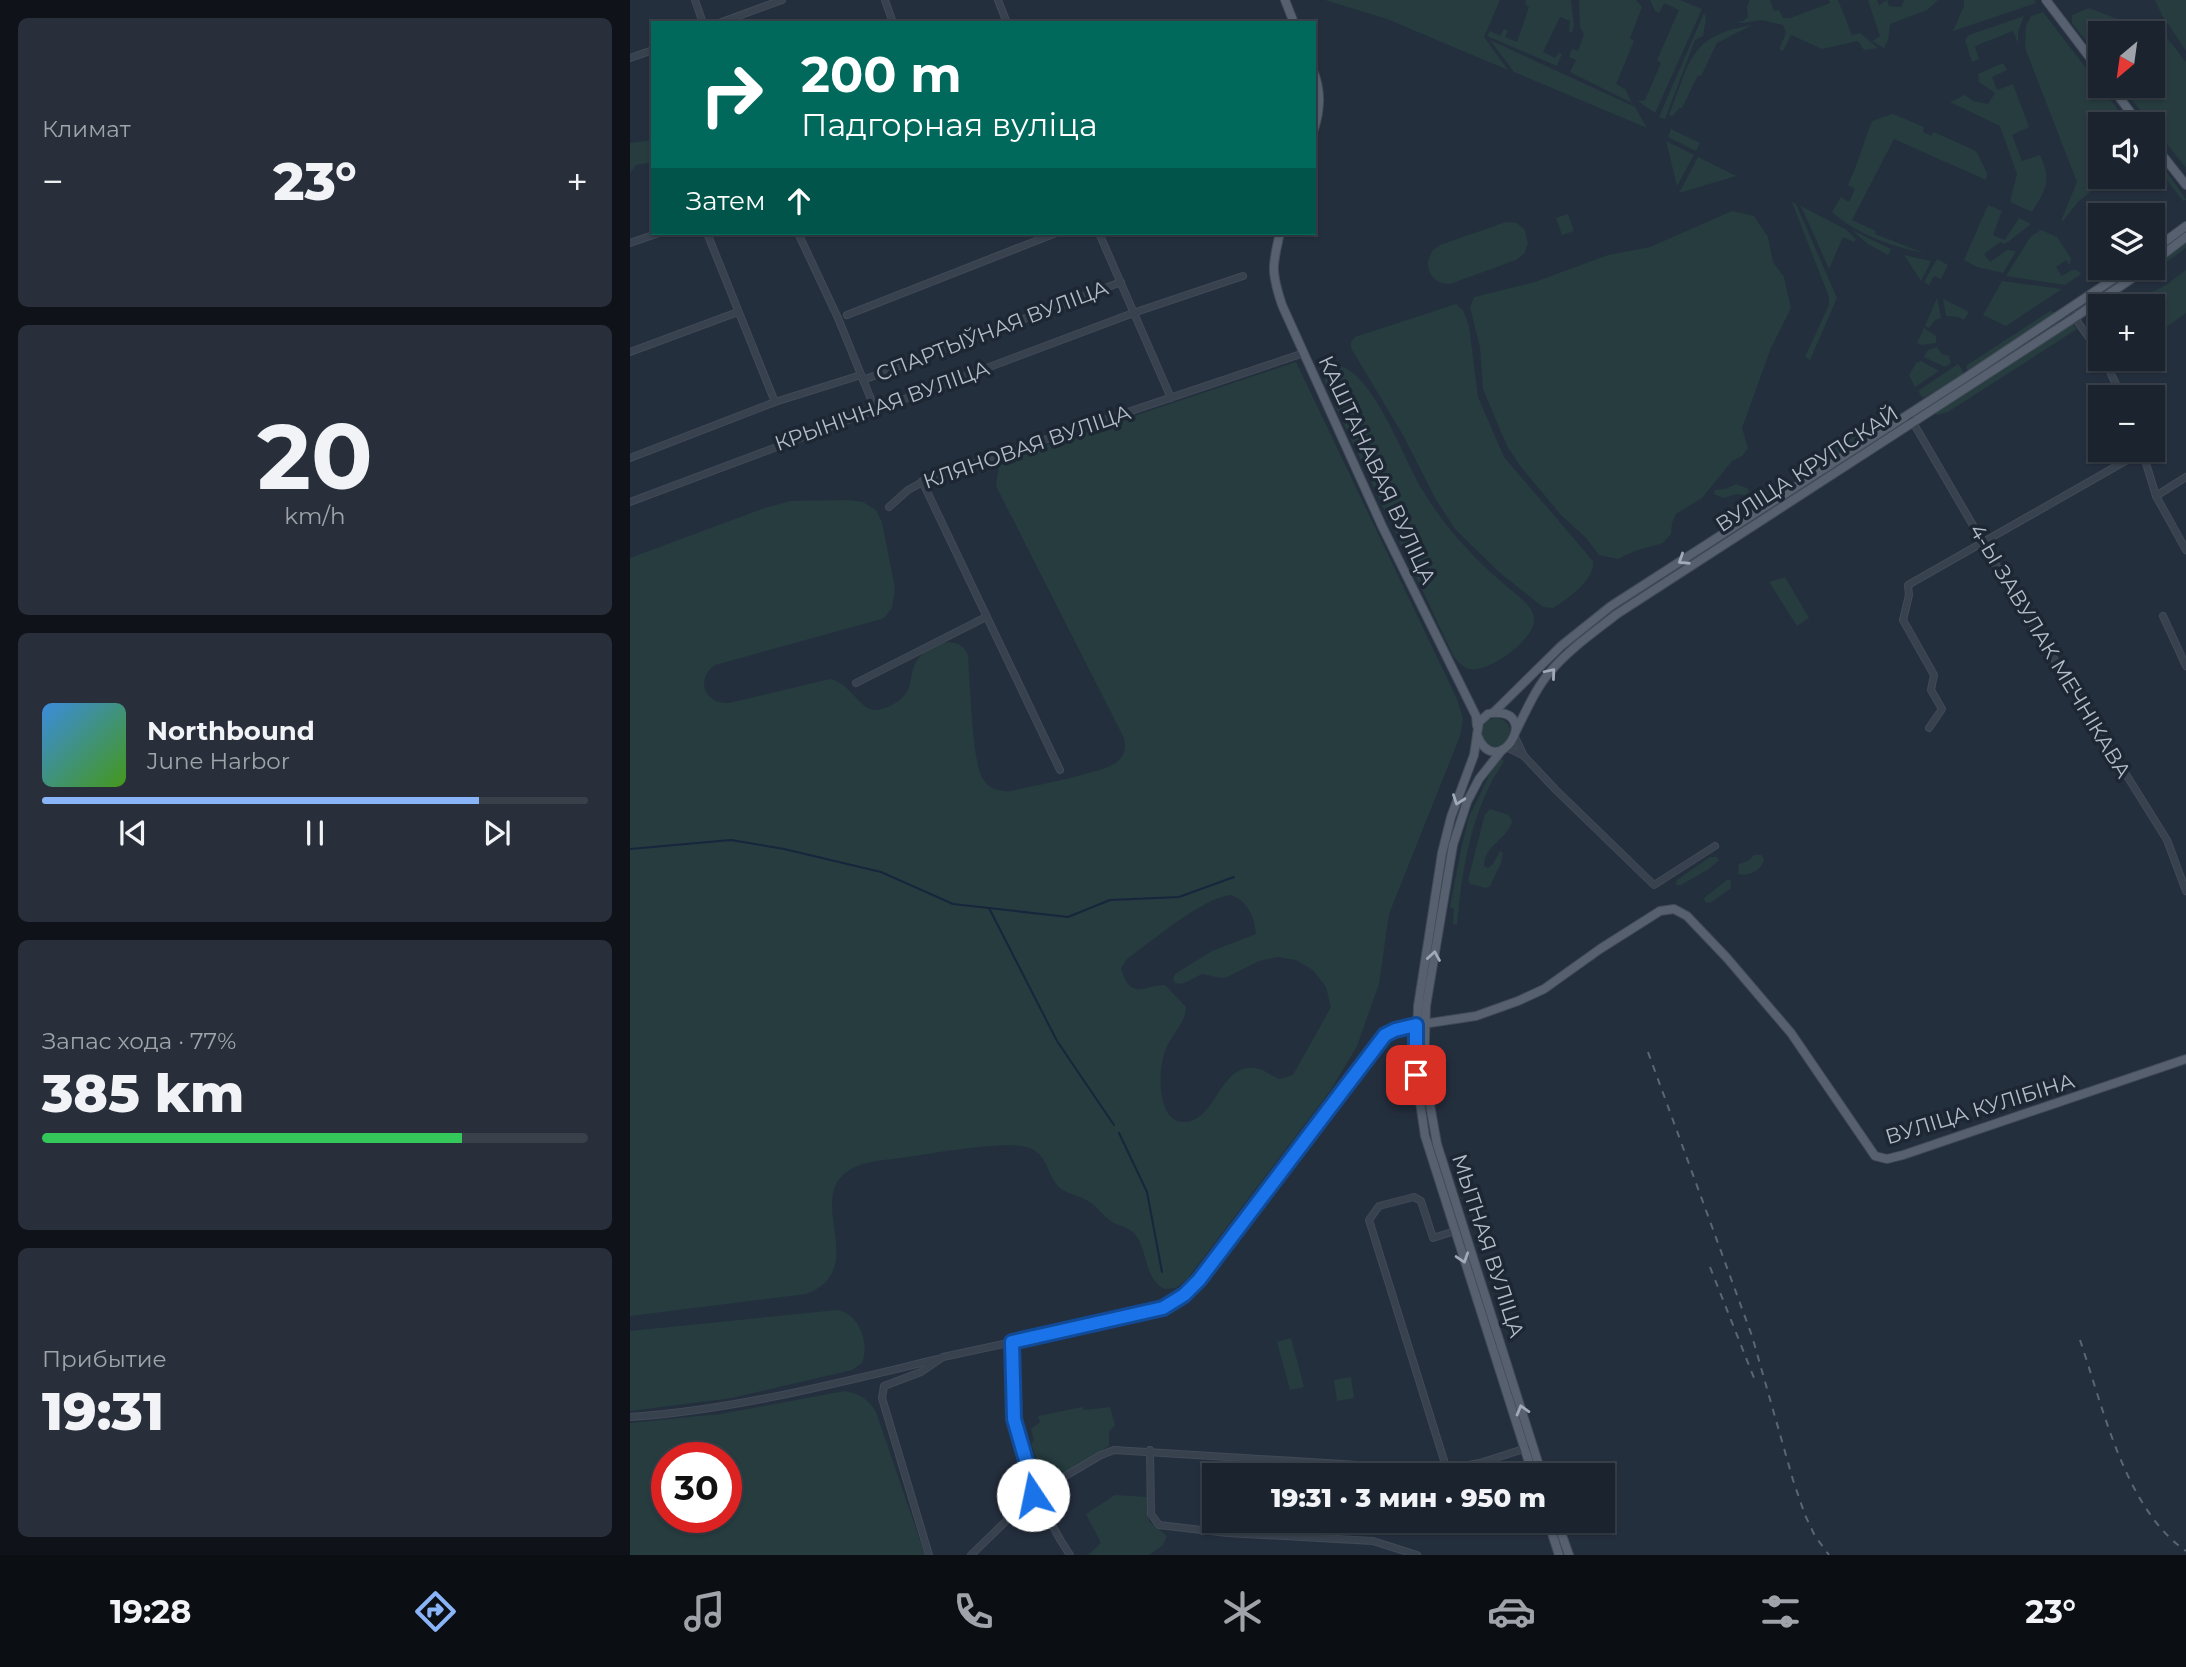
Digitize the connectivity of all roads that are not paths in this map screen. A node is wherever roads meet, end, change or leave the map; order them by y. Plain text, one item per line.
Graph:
1 (695, 0) edge
2 (782, 0) edge
3 (885, 0) edge
4 (998, 0) edge
5 (1285, 0) edge
6 (2046, 0) edge
7 (703, 21) edge
8 (724, 21) edge
9 (892, 21) edge
10 (1006, 21) edge
11 (1293, 21) edge
12 (651, 51) edge
13 (2088, 55) edge
14 (630, 58) edge
15 (1316, 83) edge
16 (1316, 124) edge
17 (2165, 158) edge
18 (2186, 184) edge
19 (2186, 226) edge
20 (653, 235) edge
21 (708, 235) edge
22 (799, 235) edge
23 (1051, 235) edge
24 (1100, 235) edge
25 (1280, 235) edge
26 (2186, 237) edge
27 (2165, 241) edge
28 (630, 243) edge
29 (2165, 253) edge
30 (1243, 276) dead end
31 (2115, 280) edge
32 (2127, 280) edge
33 (1121, 282) junction
34 (738, 312) junction
35 (1136, 312) junction
36 (847, 314) dead end
37 (2071, 314) junction
38 (2088, 337) edge
39 (630, 352) edge
40 (1304, 353) junction
41 (862, 378) junction
42 (1171, 398) junction
43 (775, 402) junction
44 (875, 409) junction
45 (1910, 417) junction
46 (630, 458) edge
47 (2124, 462) edge
48 (2146, 462) edge
49 (2186, 477) edge
50 (922, 481) junction
51 (2157, 496) junction
52 (630, 502) edge
53 (890, 507) dead end
54 (1983, 542) junction
55 (2186, 550) edge
56 (2163, 616) dead end
57 (986, 617) junction
58 (2185, 663) edge
59 (856, 683) dead end
60 (1491, 713) junction
61 (1476, 716) junction
62 (1930, 728) dead end
63 (1477, 732) junction
64 (1516, 734) junction
65 (1505, 749) junction
66 (1524, 755) junction
67 (1060, 770) dead end
68 (1715, 846) dead end
69 (2186, 891) edge
70 (1421, 1024) junction
71 (2186, 1059) edge
72 (1455, 1231) junction
73 (1012, 1342) junction
74 (943, 1357) junction
75 (630, 1417) edge
76 (1529, 1447) junction
77 (1150, 1450) junction
78 (1337, 1463) edge
79 (1445, 1463) edge
80 (1480, 1463) edge
81 (1531, 1463) edge
82 (1536, 1463) edge
83 (1038, 1492) junction
84 (1552, 1533) edge
85 (1561, 1533) edge
86 (929, 1555) edge
87 (971, 1555) edge
88 (1070, 1555) edge
89 (1417, 1555) edge
90 (1559, 1555) edge
91 (1569, 1555) edge

1 - 7 street
2 - 8 street
3 - 9 street
4 - 10 street
5 - 11 main road
6 - 13 main road
12 - 14 street
15 - 16 main road
17 - 18 main road
19 - 27 main road
20 - 28 street
21 - 34 street
22 - 41 street
23 - 36 street
24 - 33 street
25 - 40 main road, КАШТАНАВАЯ ВУЛІЦА
26 - 29 main road
30 - 35 street, КРЫНІЧНАЯ ВУЛІЦА
31 - 37 main road, ВУЛІЦА КРУПСКАЙ
32 - 37 main road, ВУЛІЦА КРУПСКАЙ
33 - 35 street
33 - 41 street, СПАРТЫЎНАЯ ВУЛІЦА
34 - 39 street
34 - 43 street
35 - 42 street
35 - 44 street, КРЫНІЧНАЯ ВУЛІЦА
37 - 38 street
37 - 45 main road, ВУЛІЦА КРУПСКАЙ
40 - 42 street, КЛЯНОВАЯ ВУЛІЦА
40 - 61 main road, КАШТАНАВАЯ ВУЛІЦА
41 - 43 street, СПАРТЫЎНАЯ ВУЛІЦА
41 - 44 street
42 - 50 street, КЛЯНОВАЯ ВУЛІЦА
43 - 46 street, СПАРТЫЎНАЯ ВУЛІЦА
44 - 52 street, КРЫНІЧНАЯ ВУЛІЦА
45 - 54 street, 4-Ы ЗАВУЛАК МЕЧНІКАВА
45 -> 60 main road, ВУЛІЦА КРУПСКАЙ
64 -> 45 main road, ВУЛІЦА КРУПСКАЙ
47 - 54 street
48 - 51 street
49 - 51 street
50 - 53 street, КЛЯНОВАЯ ВУЛІЦА
50 - 57 street
51 - 55 street
54 - 62 street
54 - 69 street, 4-Ы ЗАВУЛАК МЕЧНІКАВА
56 - 58 street
57 - 59 street
57 - 67 street
60 - 61 main road
60 - 63 main road
60 - 64 main road
61 - 63 main road
63 - 65 main road
63 -> 70 main road
64 - 65 main road
64 - 66 street
65 - 66 street
70 -> 65 main road
66 - 68 street
70 - 71 main road, ВУЛІЦА КУЛІБІНА
70 - 72 main road, МЫТНАЯ ВУЛІЦА
70 - 73 street
76 -> 70 main road, МЫТНАЯ ВУЛІЦА
72 -> 76 main road, МЫТНАЯ ВУЛІЦА
72 - 79 street
73 - 74 street
73 - 83 street
74 - 75 street
74 - 86 street
76 - 80 street
76 - 81 main road, МЫТНАЯ ВУЛІЦА
76 - 82 main road, МЫТНАЯ ВУЛІЦА
77 - 78 street
77 - 83 street
77 - 89 street
83 - 87 street
83 - 88 street
84 - 90 main road
85 - 91 main road

